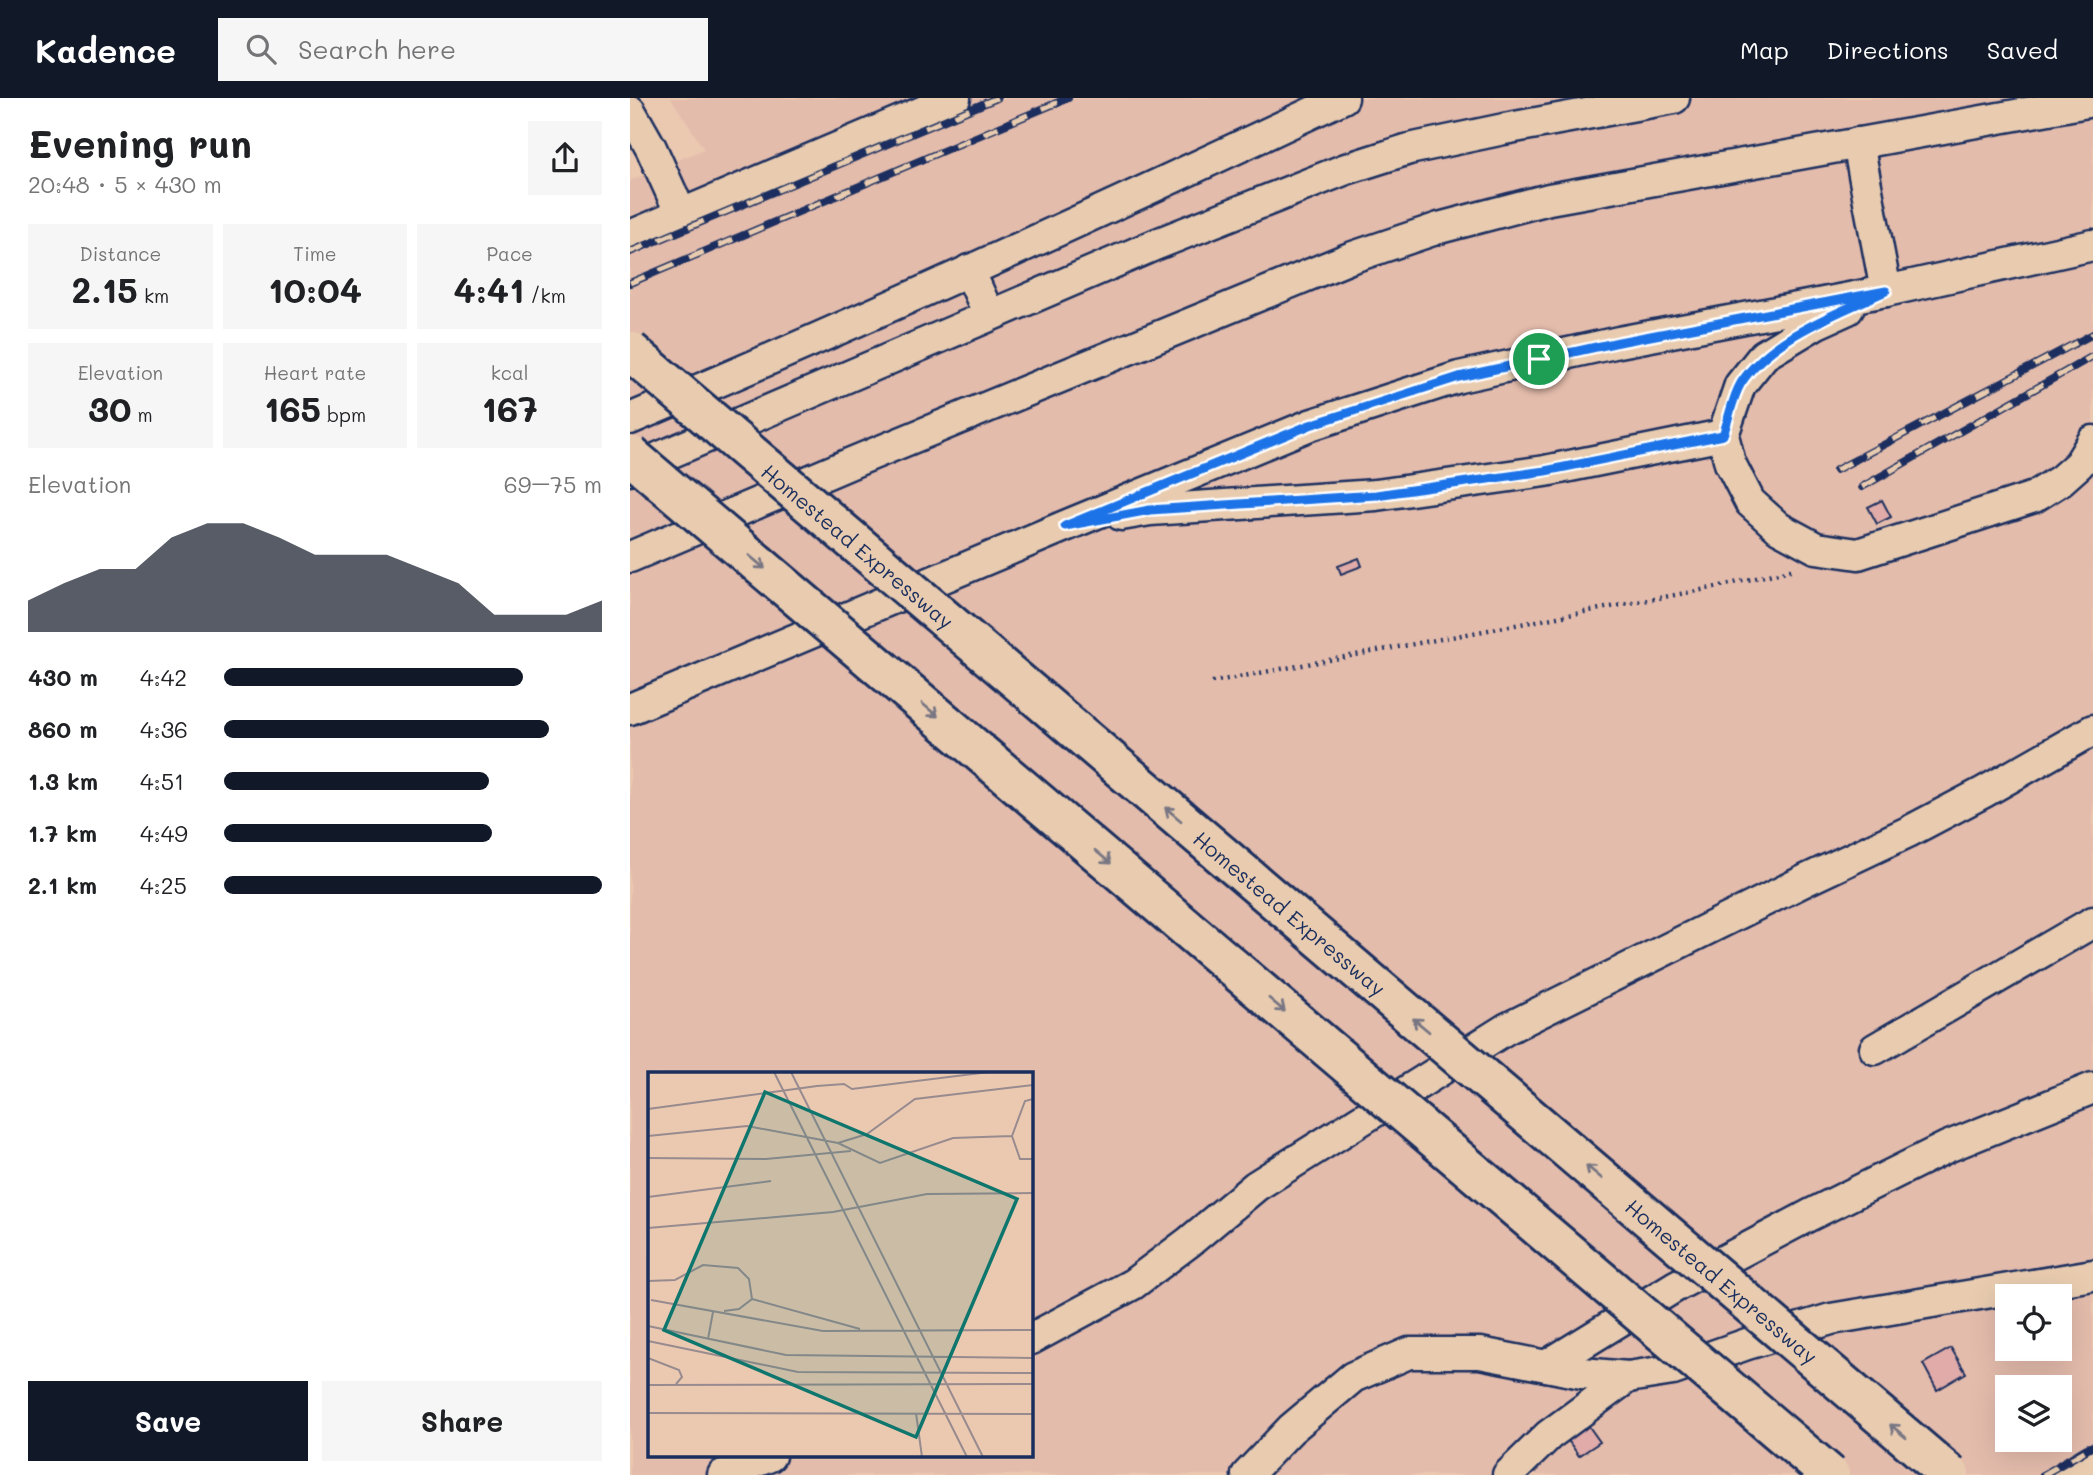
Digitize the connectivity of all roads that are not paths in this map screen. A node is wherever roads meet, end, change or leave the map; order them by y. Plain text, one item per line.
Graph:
1 (955, 98) edge
2 (1343, 98) edge
3 (1674, 98) edge
4 (2093, 101) edge
5 (630, 111) edge
6 (1858, 143) junction
7 (681, 214) junction
8 (630, 236) edge
9 (2093, 245) edge
10 (969, 270) junction
11 (1886, 291) junction
12 (989, 315) junction
13 (630, 351) edge
14 (630, 419) edge
15 (1723, 435) junction
16 (2093, 441) edge
17 (630, 455) edge
18 (630, 470) edge
19 (1065, 526) junction
20 (630, 557) edge
21 (630, 709) edge
22 (2093, 730) edge
23 (2093, 922) edge
24 (1875, 1049) dead end
25 (2093, 1087) edge
26 (2093, 1275) edge
27 (1032, 1338) edge
28 (1546, 1366) junction
29 (1628, 1377) junction
30 (765, 1458) edge
31 (2093, 1460) edge
32 (723, 1475) edge
33 (1247, 1475) edge
34 (1508, 1475) edge
35 (1830, 1475) edge
36 (1950, 1475) edge
37 (2068, 1475) edge

1 - 7 street
2 - 10 street
3 - 12 street
4 - 6 street
5 - 7 street
6 - 11 street
6 - 20 street
7 - 8 street
9 - 11 street
10 - 12 street
10 - 14 street
11 - 15 street
11 - 19 street
12 - 18 street
36 -> 13 highway, Homestead Expressway, bridge
15 - 16 street
15 - 19 street
17 -> 35 highway, bridge
19 - 21 street
22 - 27 street
23 - 24 street
25 - 28 street
26 - 29 street
28 - 29 street
28 - 33 street
29 - 34 street
30 - 32 street
31 - 37 street

